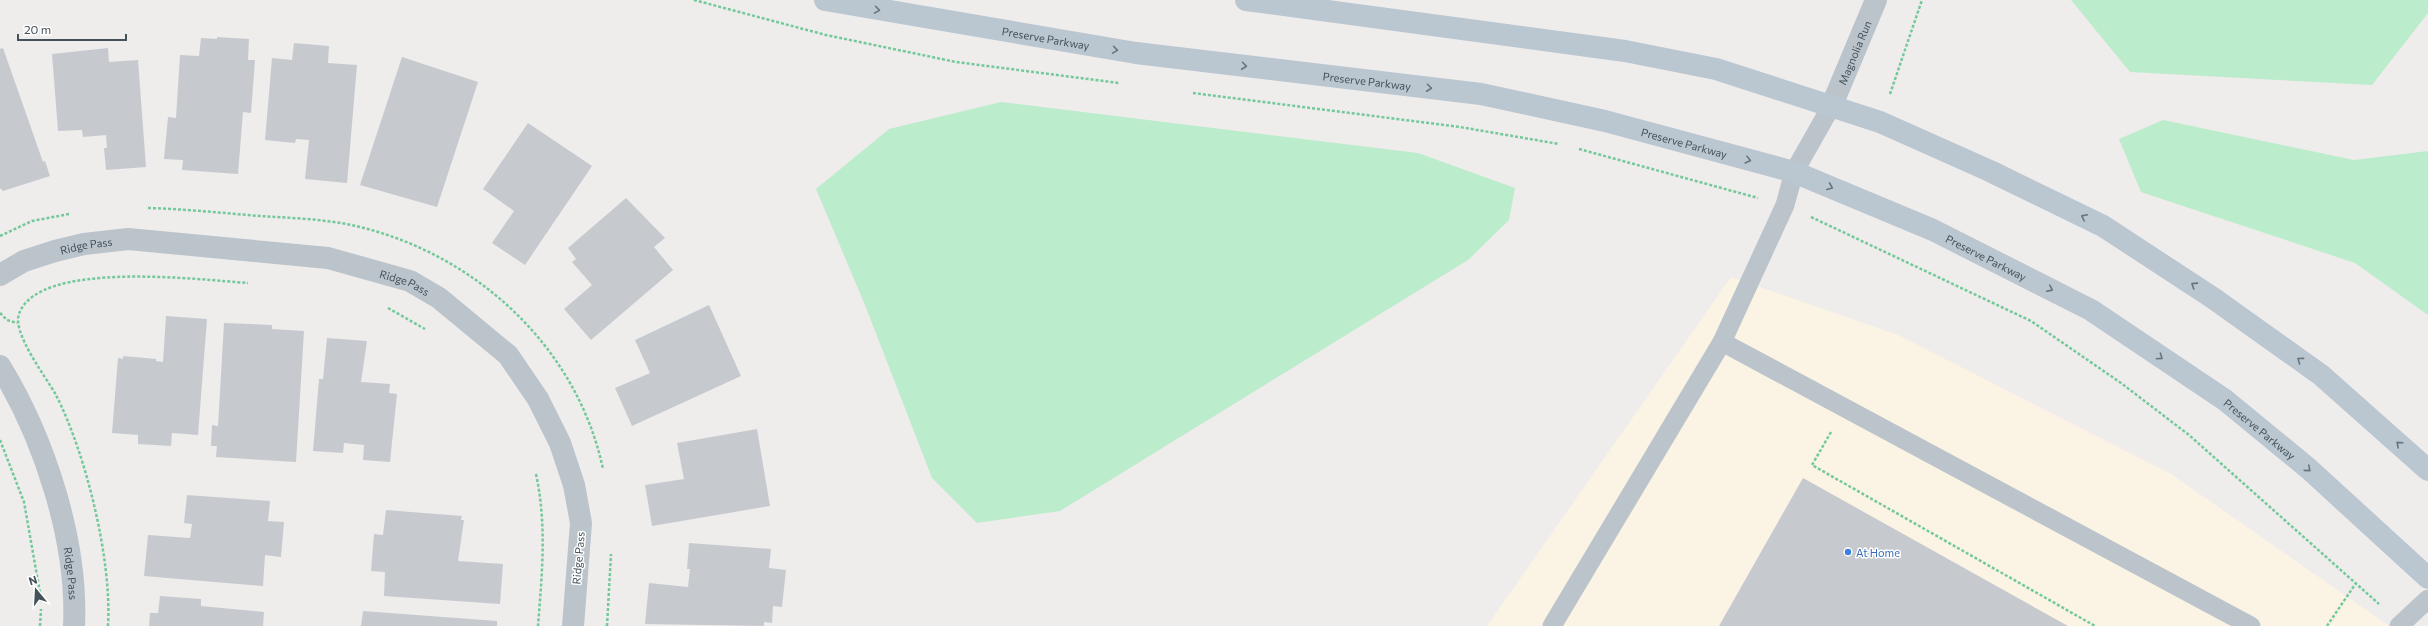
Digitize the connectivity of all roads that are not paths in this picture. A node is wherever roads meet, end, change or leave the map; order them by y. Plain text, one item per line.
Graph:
1 (825, 0) edge
2 (1246, 0) edge
3 (1876, 0) edge
4 (1832, 105) junction
5 (1794, 172) junction
6 (0, 275) edge
7 (1722, 342) junction
8 (0, 366) edge
9 (2428, 470) edge
10 (2428, 578) edge
11 (2428, 599) edge
12 (2400, 625) edge
13 (74, 626) edge
14 (573, 626) edge
15 (1552, 626) edge
16 (2251, 626) edge

1 -> 5 street, Preserve Parkway
2 - 4 street
3 - 4 street, Magnolia Run
4 - 5 lane
9 -> 4 street
5 - 7 lane
5 -> 10 street, Preserve Parkway
6 - 14 street, Ridge Pass
7 - 15 lane
7 - 16 lane
8 - 13 street, Ridge Pass
11 - 12 lane

